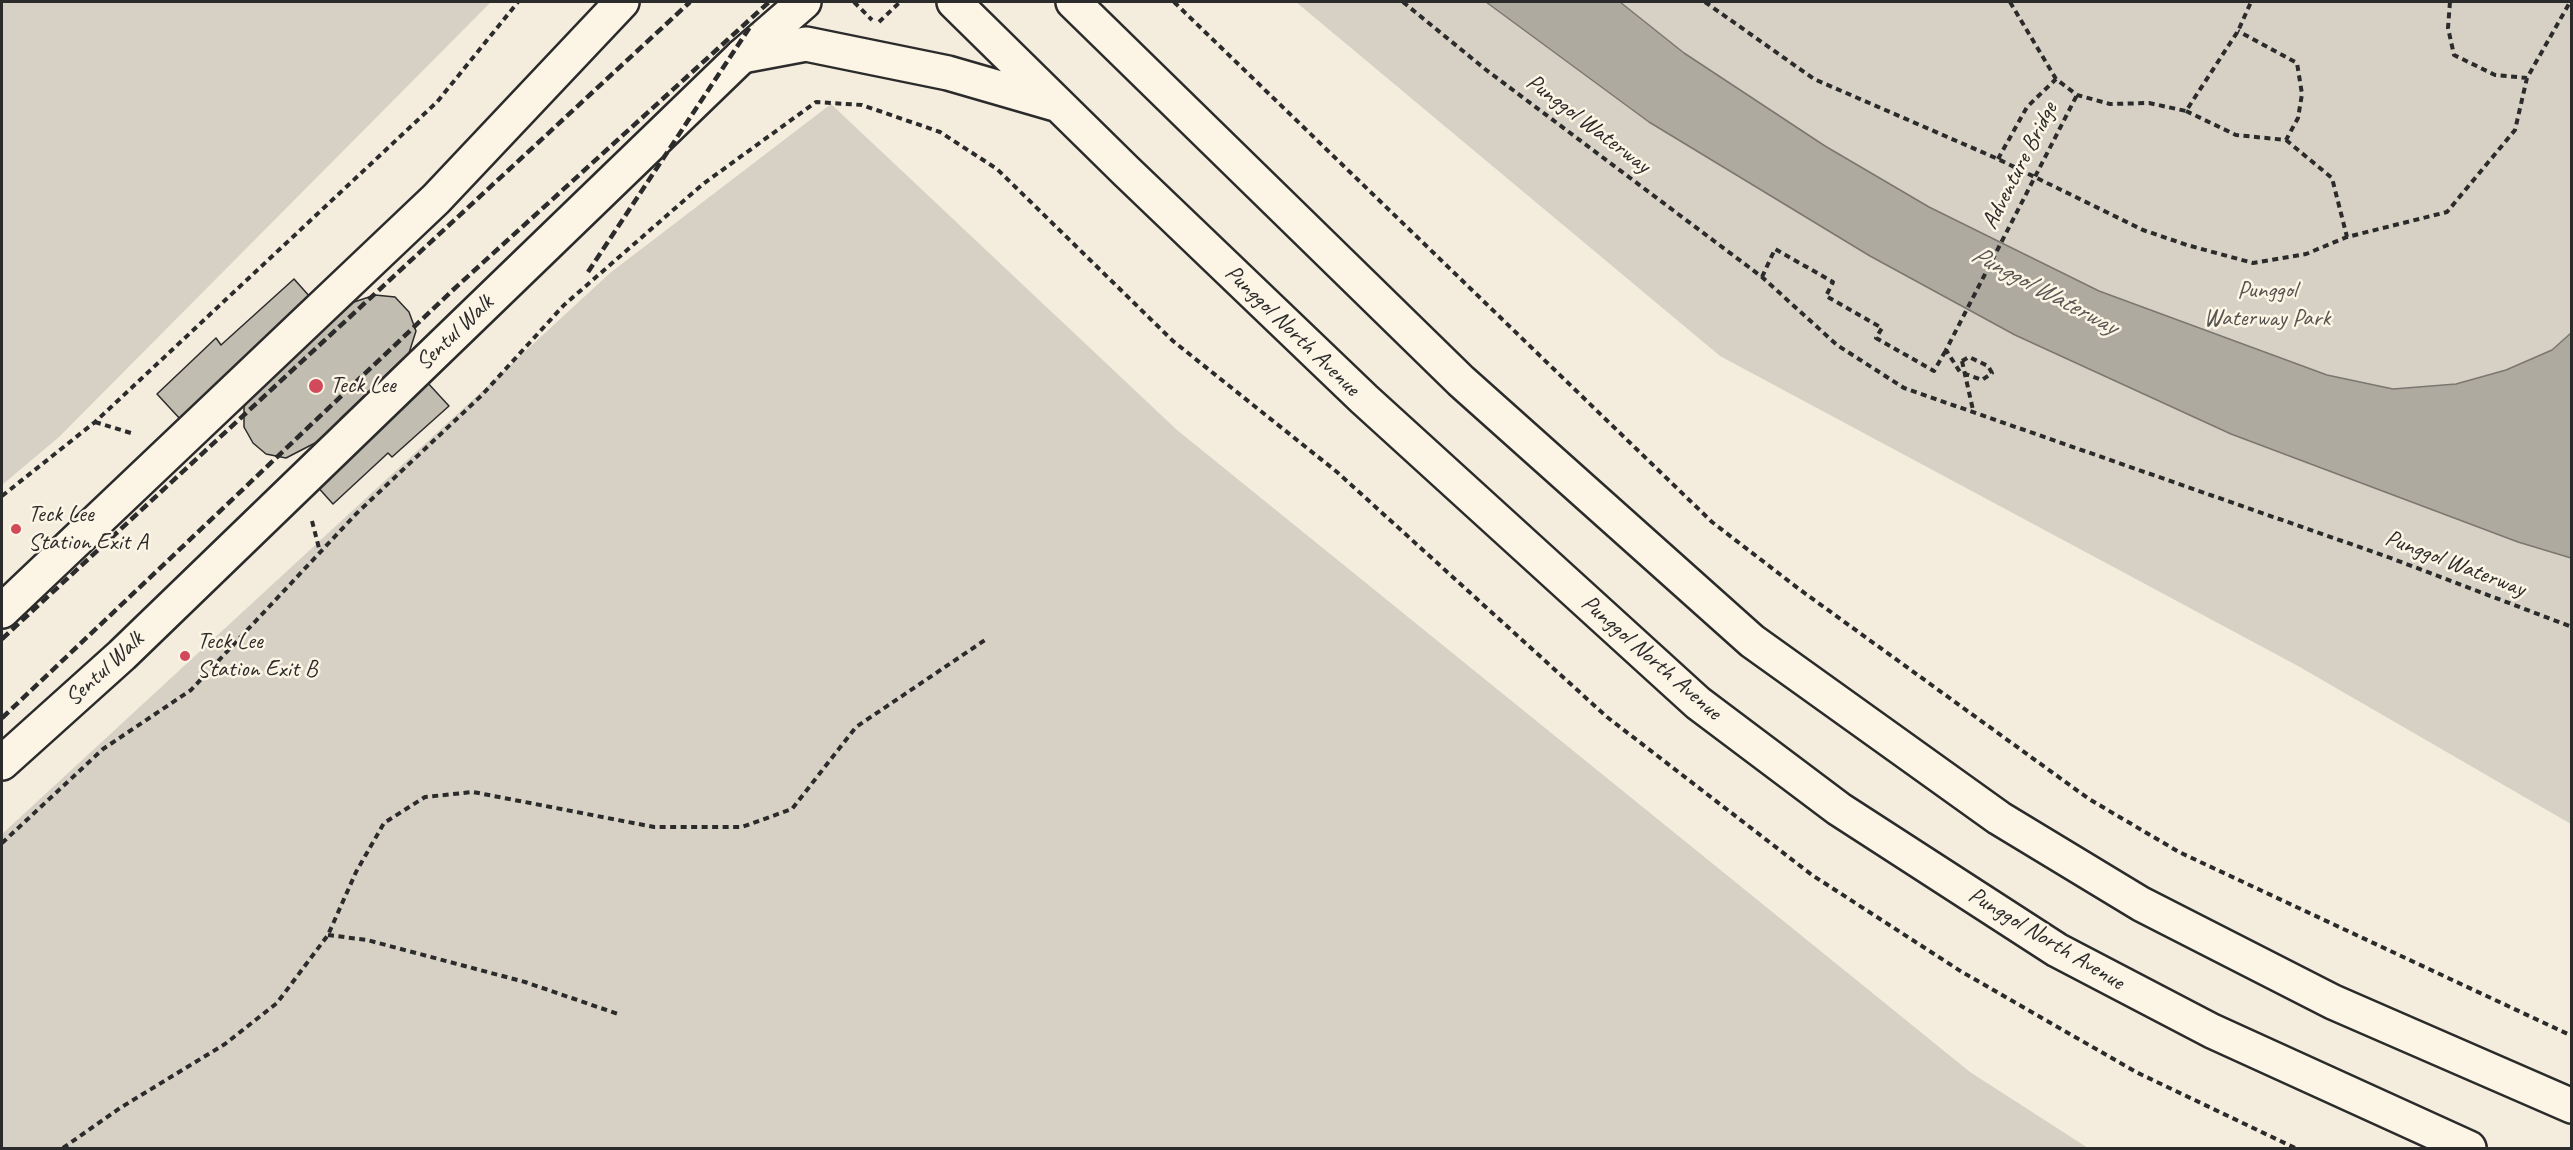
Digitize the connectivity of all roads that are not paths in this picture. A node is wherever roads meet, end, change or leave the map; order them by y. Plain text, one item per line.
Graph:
1 (804, 2) edge
2 (954, 2) edge
3 (1072, 2) edge
4 (620, 3) edge
5 (1093, 14) edge
6 (742, 56) junction
7 (1059, 106) junction
8 (2, 611) edge
9 (2, 763) edge
10 (2571, 1106) edge
11 (2469, 1149) edge

1 - 6 main road, Sentul Walk
2 - 7 main road, Punggol North Avenue
3 - 5 main road
4 - 8 main road
5 - 10 main road
6 - 7 main road
6 - 9 main road, Sentul Walk
7 - 11 main road, Punggol North Avenue

